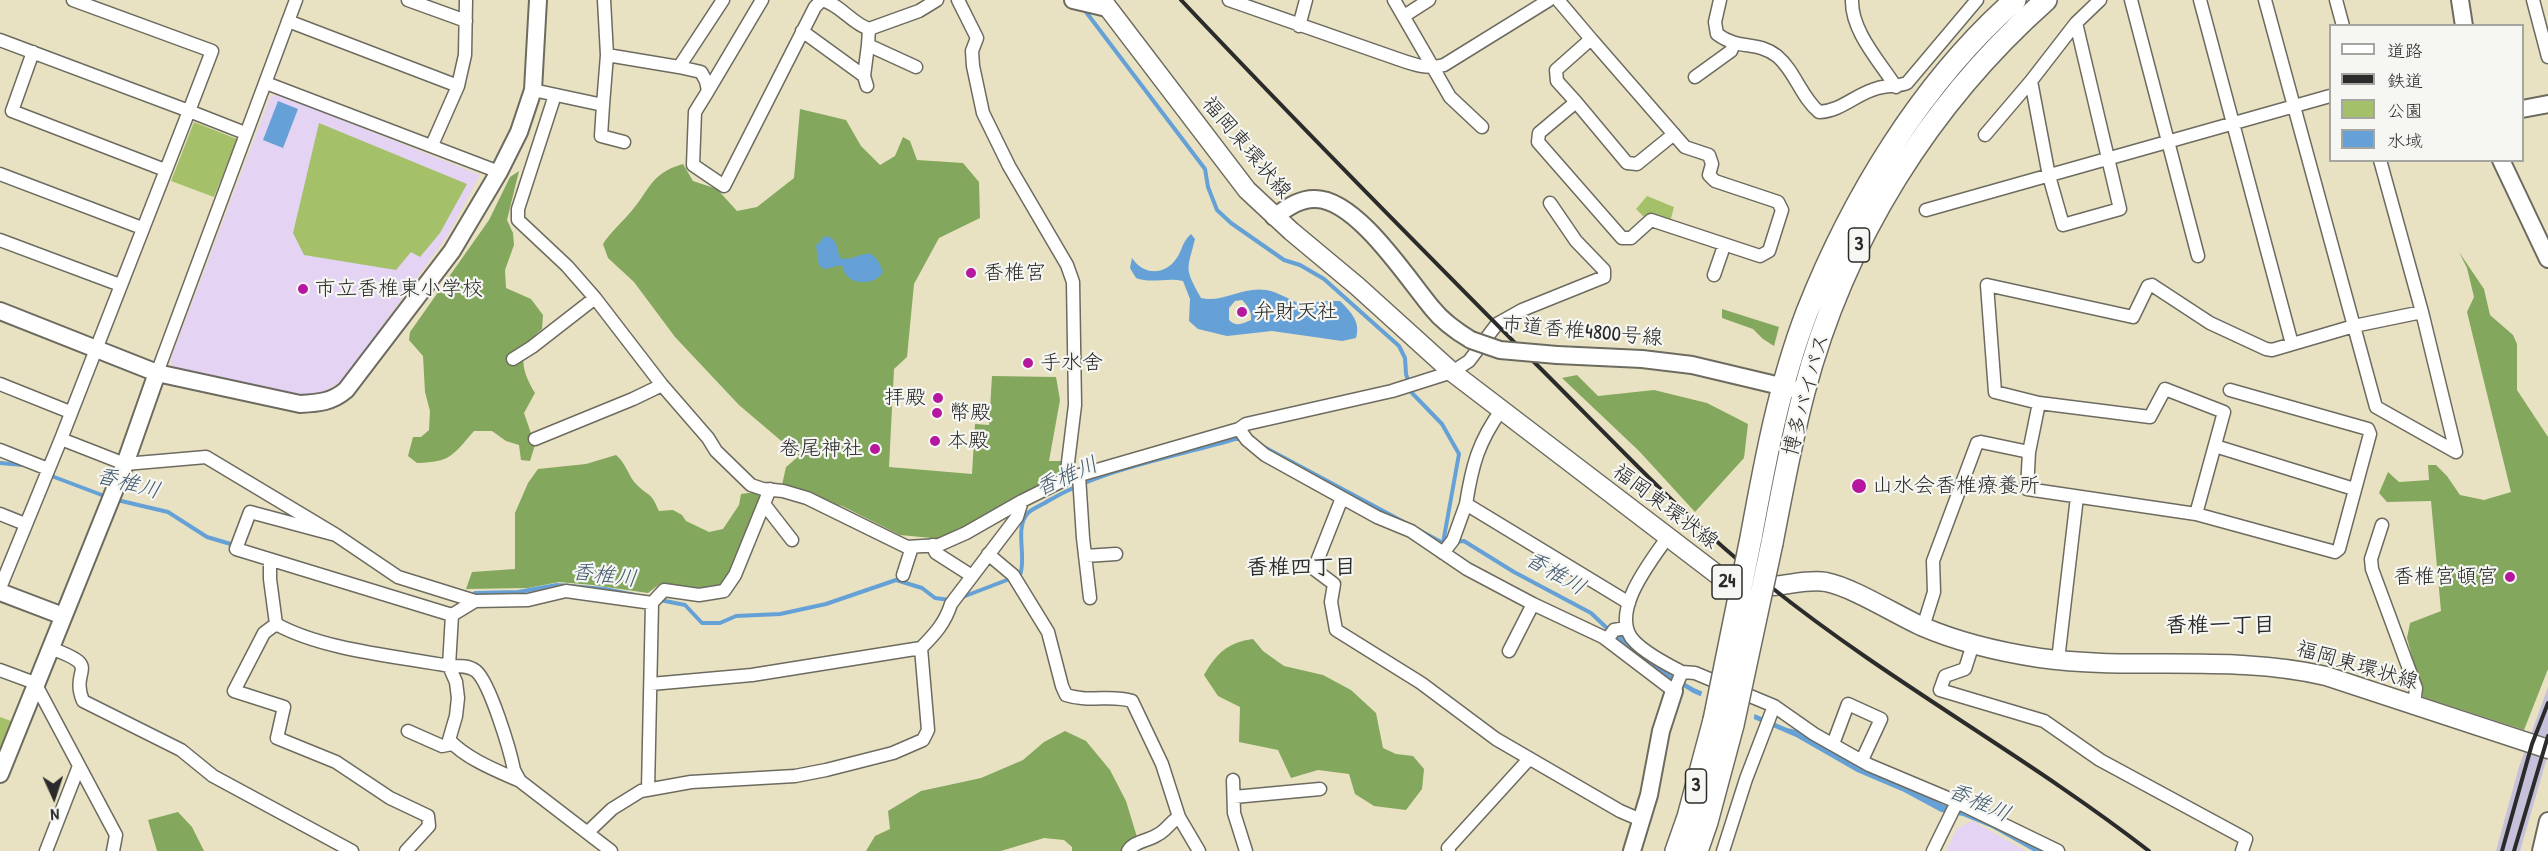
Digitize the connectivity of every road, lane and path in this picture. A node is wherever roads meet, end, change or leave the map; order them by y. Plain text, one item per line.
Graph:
1 (73, 0) edge
2 (296, 0) edge
3 (408, 0) edge
4 (466, 0) edge
5 (538, 0) edge
6 (604, 0) edge
7 (723, 0) edge
8 (762, 0) edge
9 (937, 0) edge
10 (958, 0) edge
11 (1073, 0) edge
12 (1229, 0) edge
13 (1307, 0) edge
14 (1394, 0) edge
15 (1429, 0) edge
16 (1549, 0) edge
17 (1558, 0) edge
18 (1720, 0) edge
19 (1852, 0) edge
20 (1977, 0) edge
21 (2015, 0) edge
22 (2046, 0) edge
23 (2100, 0) edge
24 (2132, 0) edge
25 (2200, 0) edge
26 (2265, 0) edge
27 (2336, 0) edge
28 (2460, 0) edge
29 (2533, 0) edge
30 (810, 4) edge
31 (1104, 4) edge
32 (1404, 16) junction
33 (288, 21) junction
34 (466, 21) junction
35 (2076, 23) junction
36 (2342, 24) edge
37 (2464, 24) edge
38 (1299, 26) junction
39 (869, 29) junction
40 (802, 31) junction
41 (1591, 39) junction
42 (0, 40) edge
43 (1734, 44) junction
44 (868, 45) junction
45 (33, 52) junction
46 (607, 56) junction
47 (2548, 57) edge
48 (679, 67) junction
49 (916, 67) dead end
50 (1434, 68) junction
51 (1695, 76) dead end
52 (2031, 81) junction
53 (266, 83) junction
54 (458, 86) junction
55 (1896, 87) junction
56 (533, 90) junction
57 (708, 91) junction
58 (555, 95) junction
59 (2329, 97) edge
60 (1576, 102) junction
61 (2548, 104) edge
62 (603, 105) junction
63 (2294, 106) junction
64 (2524, 109) edge
65 (189, 111) junction
66 (2232, 124) junction
67 (1482, 127) dead end
68 (245, 133) junction
69 (1674, 134) junction
70 (1985, 135) dead end
71 (624, 142) dead end
72 (2169, 142) junction
73 (432, 145) junction
74 (2107, 159) junction
75 (2381, 162) edge
76 (2502, 162) edge
77 (165, 170) junction
78 (499, 172) junction
79 (0, 174) edge
80 (2049, 176) junction
81 (1550, 203) dead end
82 (1926, 210) dead end
83 (1274, 217) junction
84 (141, 228) junction
85 (0, 240) edge
86 (1724, 246) junction
87 (2198, 256) dead end
88 (2548, 259) edge
89 (1714, 274) dead end
90 (120, 285) junction
91 (595, 298) junction
92 (0, 311) edge
93 (2422, 312) junction
94 (2354, 326) junction
95 (2292, 344) junction
96 (96, 348) junction
97 (513, 359) dead end
98 (1452, 372) junction
99 (157, 373) junction
100 (0, 384) edge
101 (662, 385) junction
102 (1783, 386) junction
103 (2230, 390) dead end
104 (1804, 391) junction
105 (2039, 403) junction
106 (1502, 409) junction
107 (70, 412) junction
108 (1239, 429) junction
109 (61, 439) junction
110 (535, 439) dead end
111 (2215, 446) junction
112 (0, 450) edge
113 (2029, 452) junction
114 (125, 464) junction
115 (48, 469) junction
116 (1079, 476) junction
117 (1066, 479) junction
118 (770, 489) junction
119 (2354, 489) junction
120 (2077, 497) junction
121 (1342, 498) junction
122 (1022, 501) junction
123 (764, 504) junction
124 (1466, 504) junction
125 (0, 514) edge
126 (2196, 514) junction
127 (24, 524) junction
128 (2382, 525) dead end
129 (336, 535) junction
130 (1667, 538) junction
131 (792, 540) dead end
132 (932, 545) junction
133 (912, 547) junction
134 (1447, 548) junction
135 (988, 554) junction
136 (1116, 554) dead end
137 (1085, 556) junction
138 (270, 561) junction
139 (903, 575) dead end
140 (972, 576) junction
141 (0, 590) edge
142 (1090, 598) dead end
143 (475, 601) junction
144 (652, 603) junction
145 (1629, 603) junction
146 (1533, 604) junction
147 (452, 615) junction
148 (63, 616) junction
149 (276, 624) junction
150 (1923, 627) junction
151 (1626, 628) junction
152 (1607, 640) junction
153 (1973, 644) junction
154 (50, 648) junction
155 (921, 648) junction
156 (1509, 651) dead end
157 (2058, 660) junction
158 (449, 666) junction
159 (0, 670) edge
160 (1682, 672) junction
161 (35, 683) junction
162 (651, 684) junction
163 (1674, 691) junction
164 (2415, 705) junction
165 (1774, 706) junction
166 (1723, 723) junction
167 (408, 731) dead end
168 (452, 744) junction
169 (1833, 744) junction
170 (2548, 749) edge
171 (1529, 759) junction
172 (1862, 760) junction
173 (79, 766) junction
174 (0, 774) edge
175 (1233, 780) dead end
176 (520, 781) junction
177 (1320, 789) dead end
178 (648, 790) junction
179 (1234, 797) junction
180 (1957, 802) junction
181 (1179, 817) junction
182 (1641, 820) junction
183 (2548, 821) edge
184 (588, 832) junction
185 (46, 851) edge
186 (113, 851) edge
187 (352, 851) edge
188 (406, 851) edge
189 (611, 851) edge
190 (1128, 851) edge
191 (1199, 851) edge
192 (1246, 851) edge
193 (1449, 851) edge
194 (1632, 851) edge
195 (1676, 851) edge
196 (1697, 851) edge
197 (1723, 851) edge
198 (1933, 851) edge
199 (2058, 851) edge
200 (2242, 851) edge
201 (2541, 851) edge

1 - 65 street
2 - 33 street
3 - 34 street
4 - 34 street
5 - 56 street
6 - 46 street
7 - 48 street
8 - 57 street
9 - 39 street
10 - 117 street
11 - 31 street
12 - 38 street
13 - 38 street
14 - 32 street
15 - 32 street
16 - 50 street
17 - 41 street
18 - 43 street
19 - 55 street
20 - 55 street
21 - 102 highway, 博多バイパス / 3
22 - 104 highway, 博多バイパス / 3
23 - 35 street
24 - 72 street
25 - 66 street
26 - 63 street
27 - 36 street
28 - 37 street
29 - 47 street
30 - 39 street
30 - 40 street
31 - 83 main road, 福岡東環状線 / 24
32 - 50 street
33 - 53 street
33 - 54 street
34 - 54 street
35 - 52 street
35 - 74 street
38 - 50 street
39 - 44 street
40 - 44 street
40 - 57 street
41 - 60 street
41 - 69 street
42 - 45 street
43 - 51 street
43 - 55 street
44 - 49 street
45 - 65 street
45 - 77 street
46 - 48 street
46 - 62 street
48 - 57 street
50 - 67 street
52 - 70 street
52 - 80 street
53 - 68 street
53 - 73 street
54 - 73 street
56 - 58 street
56 - 78 street
58 - 62 street
58 - 91 street
59 - 63 street
60 - 69 street
60 - 86 street
61 - 64 street
62 - 71 street
63 - 66 street
63 - 94 street
65 - 68 street
65 - 77 street
66 - 72 street
66 - 95 street
68 - 99 street
69 - 86 street
72 - 74 street
72 - 87 street
73 - 78 street
74 - 80 street
74 - 80 street
75 - 93 street
76 - 88 street
77 - 84 street
78 - 99 street
79 - 84 street
80 - 82 street
81 - 98 street
83 - 98 main road, 福岡東環状線 / 24
83 - 102 street, 市道香椎4800号線, bridge
84 - 90 street
85 - 90 street
86 - 89 street
90 - 96 street
91 - 97 street
91 - 101 street
92 - 96 street
93 - 94 street
93 - 94 street
94 - 95 street
95 - 105 street
96 - 99 street
96 - 107 street
98 - 106 main road, 福岡東環状線 / 24
98 - 108 street
99 - 114 street
100 - 107 street
101 - 110 street
101 - 118 street
102 - 104 street, 市道香椎4800号線
102 - 166 highway, 博多バイパス / 3, bridge
103 - 119 street
104 - 166 highway, 博多バイパス / 3, bridge
105 - 111 street
105 - 113 street
106 - 124 street
106 - 130 main road, 福岡東環状線 / 24
107 - 109 street
108 - 116 street
108 - 121 street
109 - 114 street
109 - 115 street
111 - 119 street
111 - 126 street
112 - 115 street
113 - 120 street
113 - 150 street
114 - 129 street
114 - 148 street
115 - 127 street
116 - 117 street
116 - 137 street
117 - 122 street
118 - 123 street
118 - 133 street
119 - 126 street
120 - 126 street
120 - 157 street
121 - 134 street
121 - 171 street
122 - 132 street
122 - 135 street
123 - 131 street
123 - 144 street
124 - 134 street
124 - 145 street
125 - 127 street
127 - 141 street
128 - 164 street
129 - 138 street
129 - 143 street
130 - 145 street
130 - 150 main road, 福岡東環状線 / 24
132 - 133 street
132 - 140 street
133 - 139 street
134 - 146 street
135 - 140 street
135 - 181 street
136 - 137 street
137 - 142 street
138 - 147 street
138 - 149 street
140 - 155 street
141 - 148 street
143 - 144 street
143 - 147 street
144 - 162 street
145 - 151 street
146 - 152 street
146 - 156 street
147 - 158 street
148 - 154 street
149 - 158 street
149 - 188 street
150 - 153 main road, 福岡東環状線 / 24
151 - 152 street
151 - 160 street
152 - 163 street
153 - 157 main road, 福岡東環状線 / 24
153 - 200 street
154 - 161 street
154 - 187 street
155 - 162 street
155 - 178 street
157 - 164 main road, 福岡東環状線 / 24
158 - 168 street
158 - 176 street
159 - 161 street
160 - 163 street
160 - 165 street
161 - 173 street
161 - 174 street
162 - 178 street
163 - 182 street
164 - 170 main road, 福岡東環状線 / 24
165 - 169 street
165 - 197 street
166 - 195 highway, 博多バイパス / 3
166 - 196 highway, 博多バイパス / 3
167 - 168 street
168 - 176 street
169 - 172 street
169 - 172 street
171 - 182 street
171 - 193 street
172 - 180 street
173 - 185 street
173 - 186 street
175 - 179 street
176 - 184 street
177 - 179 street
178 - 184 street
179 - 192 street
180 - 198 street
180 - 199 street
181 - 190 street
181 - 191 street
182 - 194 street
183 - 201 street
184 - 189 street

